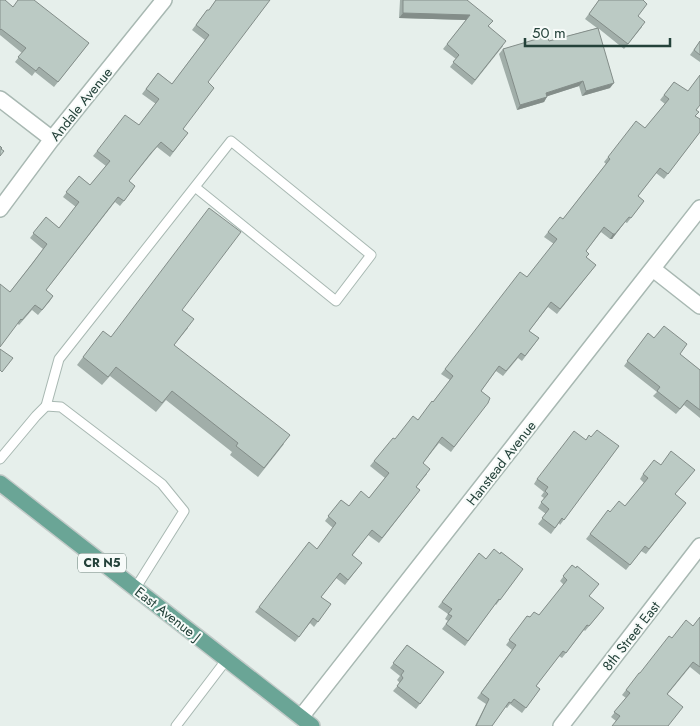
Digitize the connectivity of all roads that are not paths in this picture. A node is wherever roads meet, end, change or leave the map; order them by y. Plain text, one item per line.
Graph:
1 (164, 0) edge
2 (0, 99) edge
3 (52, 139) junction
4 (195, 187) junction
5 (700, 208) edge
6 (0, 209) edge
7 (653, 269) junction
8 (700, 306) edge
9 (46, 406) junction
10 (0, 459) edge
11 (0, 483) edge
12 (700, 546) edge
13 (136, 589) junction
14 (227, 659) junction
15 (306, 721) edge
16 (176, 726) edge
17 (562, 726) edge

1 - 3 street, Andale Avenue
2 - 3 street
3 - 6 street, Andale Avenue
4 - 4 lane
4 - 9 lane
5 - 7 street, Hanstead Avenue
7 - 8 street
7 - 15 street, Hanstead Avenue
9 - 10 lane
9 - 13 lane
11 - 13 main road, East Avenue J / CR N5
12 - 17 street, 8th Street East
13 - 14 main road, East Avenue J / CR N5
14 - 15 main road, East Avenue J / CR N5
14 - 16 lane

